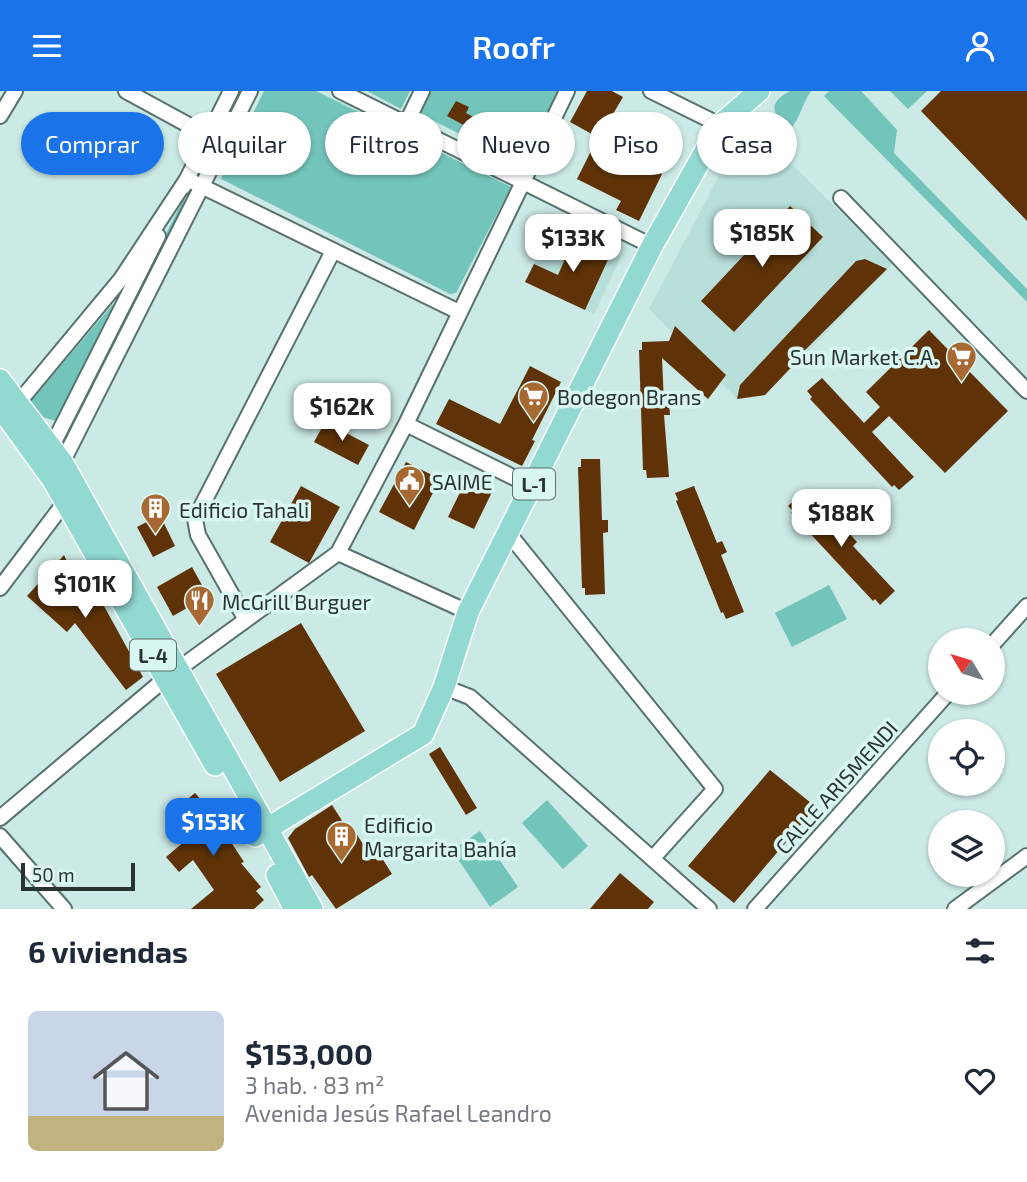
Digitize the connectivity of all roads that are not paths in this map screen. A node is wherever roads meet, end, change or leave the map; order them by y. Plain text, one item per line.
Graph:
1 (15, 91) edge
2 (126, 91) edge
3 (231, 91) edge
4 (250, 91) edge
5 (340, 91) edge
6 (422, 91) edge
7 (567, 91) edge
8 (651, 91) edge
9 (759, 91) edge
10 (220, 112) edge
11 (239, 112) edge
12 (382, 112) edge
13 (412, 112) edge
14 (735, 112) edge
15 (697, 114) edge
16 (0, 116) edge
17 (178, 120) edge
18 (443, 142) edge
19 (697, 166) edge
20 (189, 175) edge
21 (208, 175) edge
22 (187, 179) junction
23 (523, 182) junction
24 (202, 187) junction
25 (841, 198) dead end
26 (652, 246) junction
27 (333, 251) junction
28 (459, 312) junction
29 (0, 380) edge
30 (1027, 391) edge
31 (9, 405) edge
32 (406, 424) junction
33 (52, 463) junction
34 (533, 487) junction
35 (65, 502) junction
36 (509, 534) junction
37 (338, 554) junction
38 (0, 588) edge
39 (1027, 606) edge
40 (467, 613) junction
41 (246, 620) junction
42 (1005, 631) edge
43 (172, 674) junction
44 (444, 687) junction
45 (937, 705) edge
46 (0, 818) edge
47 (261, 832) junction
48 (0, 836) edge
49 (1027, 856) edge
50 (653, 857) junction
51 (64, 909) edge
52 (295, 909) edge
53 (312, 909) edge
54 (709, 909) edge
55 (755, 909) edge
56 (955, 909) edge

1 - 16 street
2 - 17 street
3 - 10 street
4 - 11 street
5 - 12 street
6 - 13 street
7 - 23 street
8 - 15 street
9 - 14 main road, L-1
18 - 23 street
19 - 26 main road, L-1
20 - 22 street
21 - 24 street
22 - 24 street
22 - 31 street
22 - 33 street
23 - 26 street
23 - 28 street
24 - 27 street
24 - 33 street
25 - 30 street
26 - 34 main road, L-1
27 - 28 street
27 - 41 street
28 - 32 street
29 - 31 main road, L-4
31 - 33 main road, L-4
32 - 34 street
32 - 37 street
33 - 35 main road, L-4
33 - 43 main road, L-4
34 - 36 main road, L-1
35 - 38 street
35 - 43 main road, L-4
36 - 40 main road, L-1
36 - 50 street
37 - 40 street
37 - 41 street
39 - 42 street
40 - 44 main road, L-1
41 - 43 street
43 - 46 street
43 - 47 main road, L-4
44 - 47 main road, L-1
44 - 50 street
45 - 55 street, CALLE ARISMENDI
47 - 52 main road, L-4
47 - 53 main road, L-4
48 - 51 street
49 - 56 street
50 - 54 street

